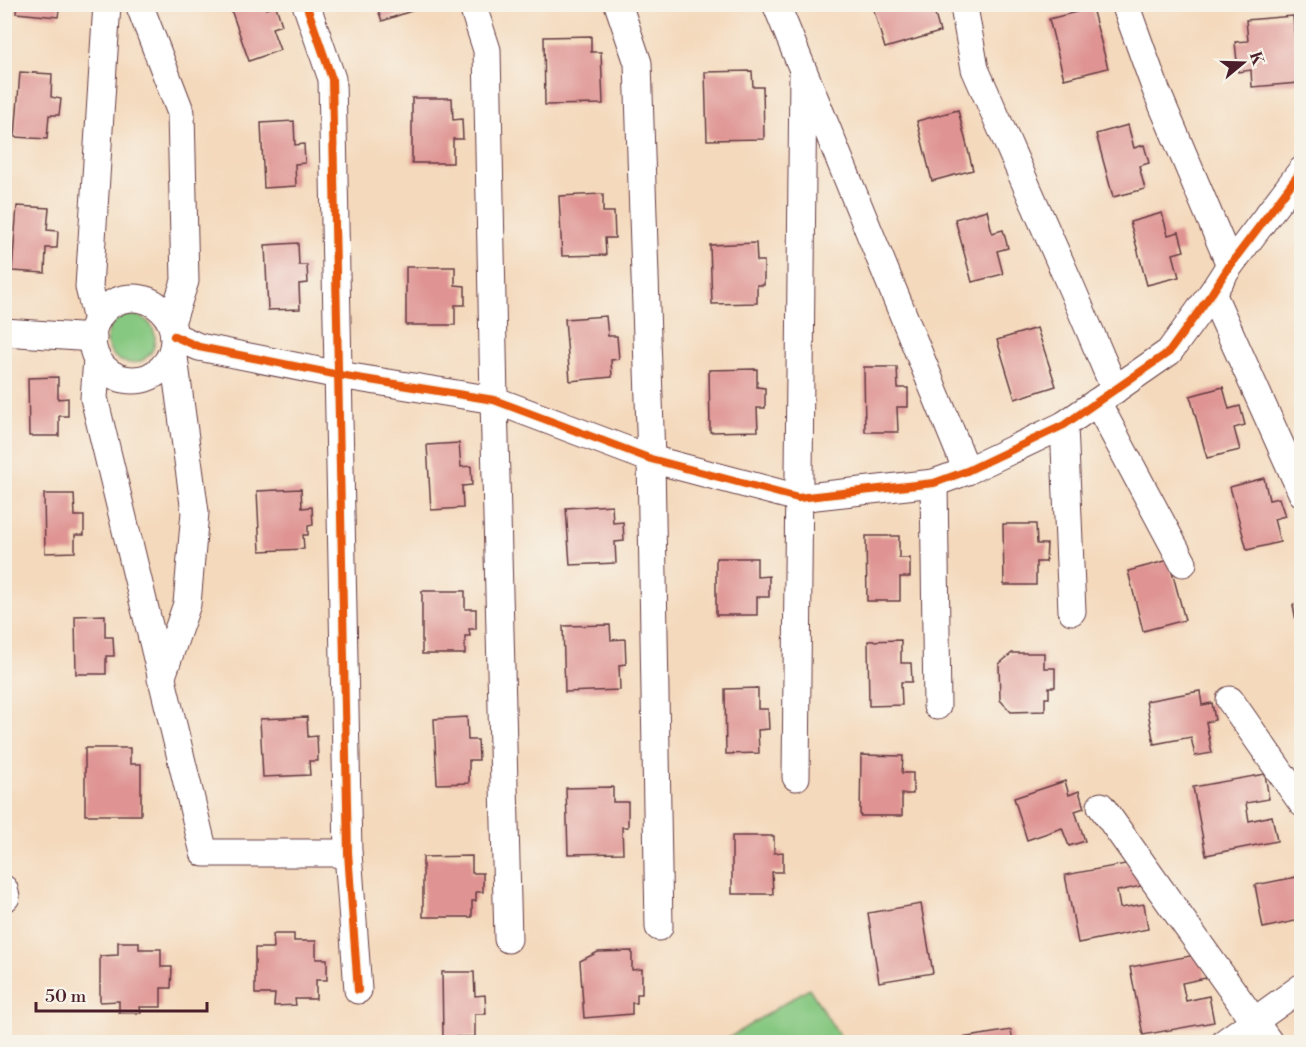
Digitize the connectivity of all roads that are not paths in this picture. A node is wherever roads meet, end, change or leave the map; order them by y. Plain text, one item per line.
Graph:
1 (107, 4) edge
2 (139, 4) edge
3 (306, 4) edge
4 (472, 4) edge
5 (618, 4) edge
6 (776, 4) edge
7 (1125, 4) edge
8 (964, 7) dead end
9 (803, 72) junction
10 (1302, 170) edge
11 (1230, 265) junction
12 (1212, 293) junction
13 (4, 332) edge
14 (173, 337) junction
15 (96, 339) junction
16 (339, 375) junction
17 (1106, 396) junction
18 (494, 400) junction
19 (1064, 425) junction
20 (651, 459) junction
21 (967, 471) junction
22 (934, 483) junction
23 (1302, 493) edge
24 (798, 498) junction
25 (1183, 563) dead end
26 (1072, 611) dead end
27 (161, 679) junction
28 (1230, 700) dead end
29 (937, 706) dead end
30 (796, 777) dead end
31 (1302, 803) edge
32 (1101, 806) dead end
33 (348, 854) junction
34 (659, 927) dead end
35 (508, 939) dead end
36 (1302, 987) edge
37 (358, 990) dead end
38 (1262, 1032) edge
39 (1225, 1042) edge

1 - 15 street
2 - 14 street
3 - 16 street
4 - 18 street
5 - 20 street
6 - 9 street
7 - 11 street
8 - 17 street
9 - 21 street
9 - 24 street
10 - 11 street
11 - 12 street
12 - 17 street
12 - 23 street
13 - 15 street
14 - 15 street
14 - 15 street
14 - 16 street
14 - 27 street
15 - 27 street
16 - 18 street
16 - 33 street
17 - 19 street
17 - 25 street
18 - 20 street
18 - 35 street
19 - 21 street
19 - 26 street
20 - 24 street
20 - 34 street
21 - 22 street
22 - 24 street
22 - 29 street
24 - 30 street
27 - 33 street
28 - 31 street
32 - 38 street
33 - 37 street
36 - 38 street
38 - 39 street

